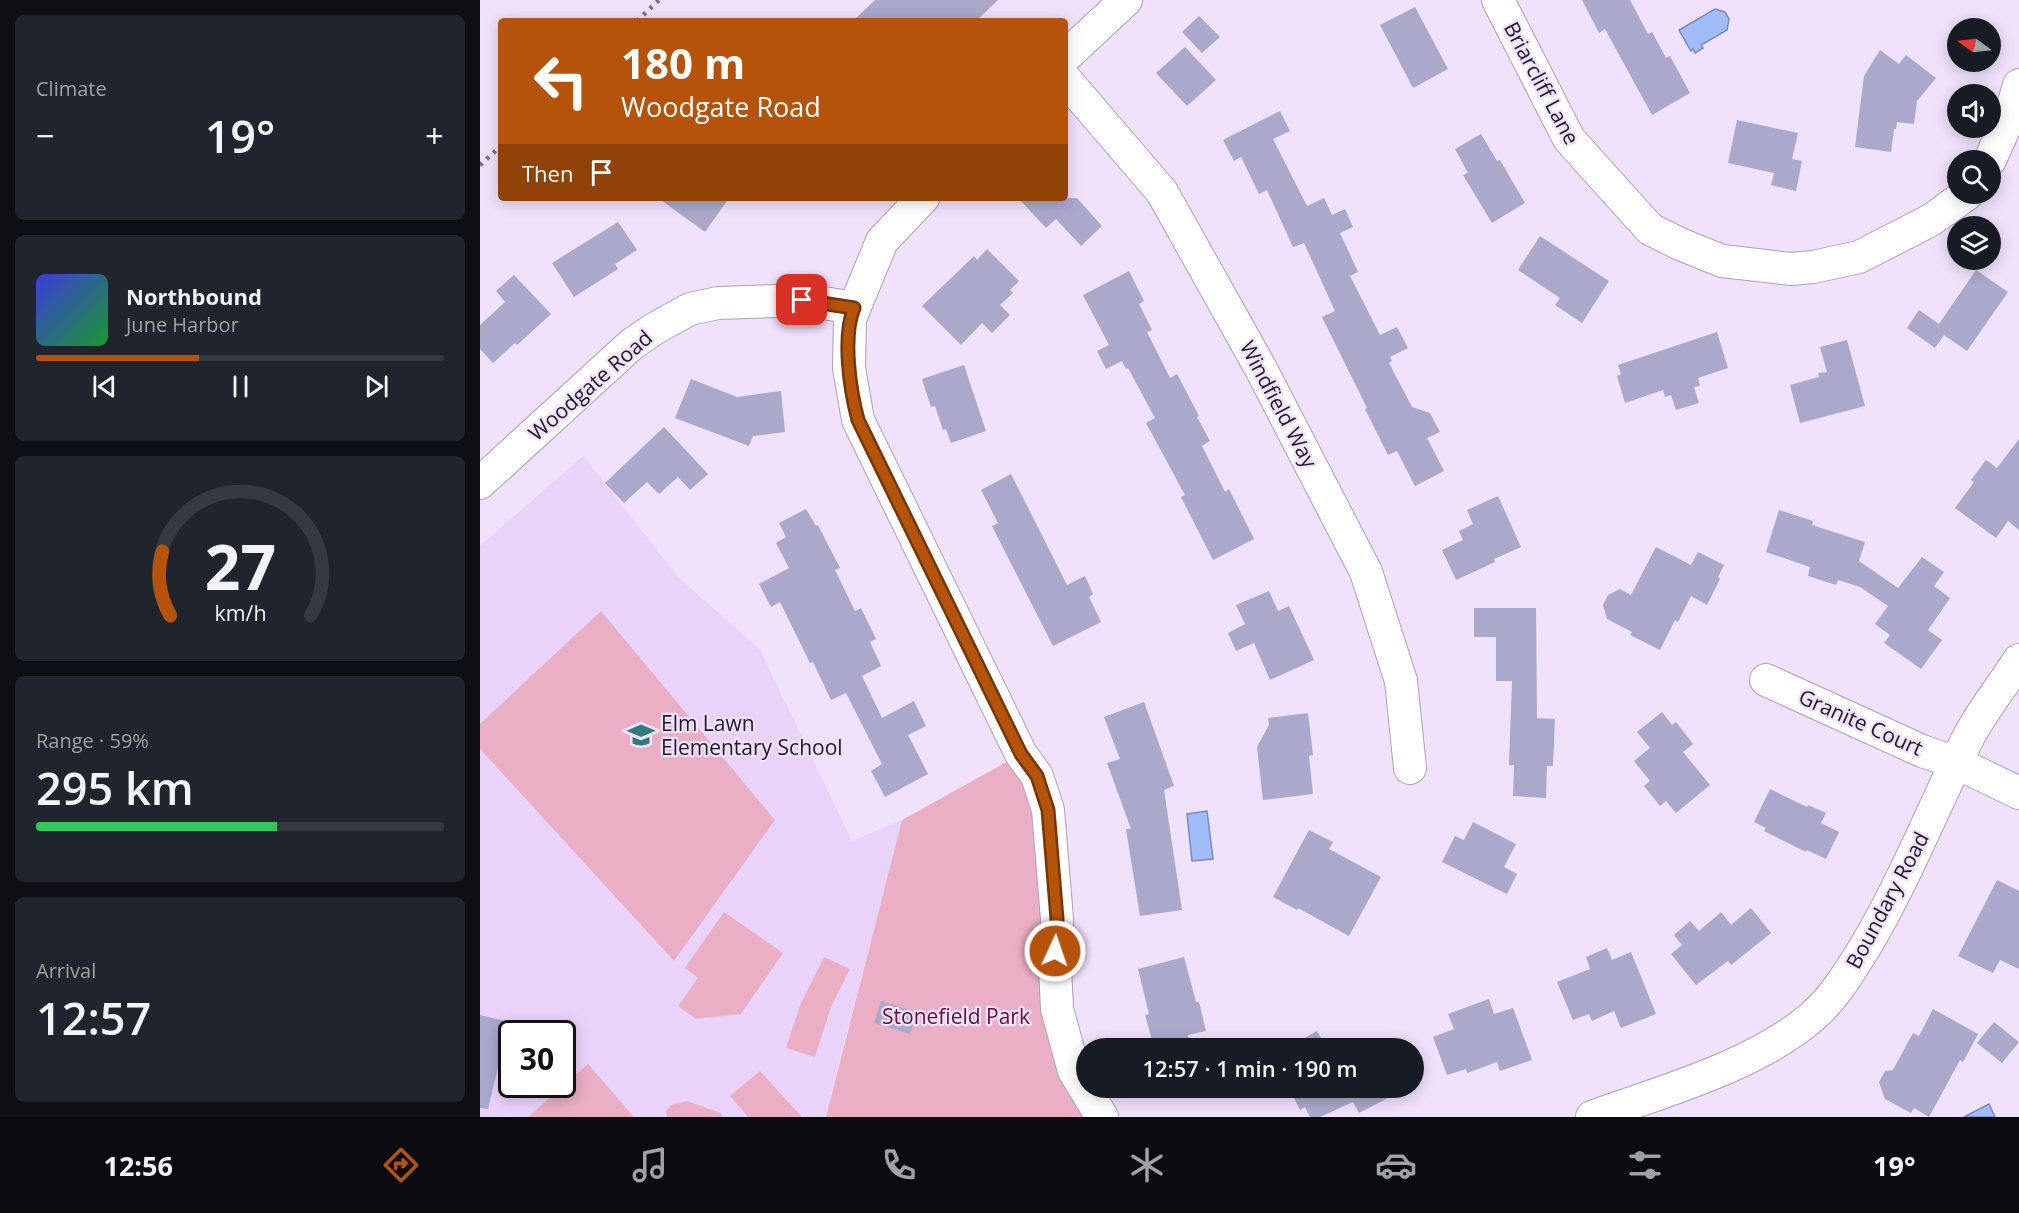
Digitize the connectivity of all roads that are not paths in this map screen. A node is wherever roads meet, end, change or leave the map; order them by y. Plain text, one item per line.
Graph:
1 (1126, 0) edge
2 (1498, 0) edge
3 (1068, 54) edge
4 (1068, 82) edge
5 (2019, 85) edge
6 (1995, 150) edge
7 (920, 201) edge
8 (1953, 204) edge
9 (854, 308) junction
10 (480, 483) edge
11 (2019, 660) edge
12 (1766, 680) dead end
13 (1957, 762) junction
14 (1410, 768) dead end
15 (2019, 793) edge
16 (1102, 1117) edge
17 (1592, 1117) edge

1 - 3 street
2 - 8 street, Briarcliff Lane
4 - 14 street, Windfield Way
5 - 6 street
7 - 9 street
9 - 10 street, Woodgate Road
9 - 16 street
11 - 13 street, Boundary Road
12 - 13 street, Granite Court
13 - 15 street, Granite Court
13 - 17 street, Boundary Road

